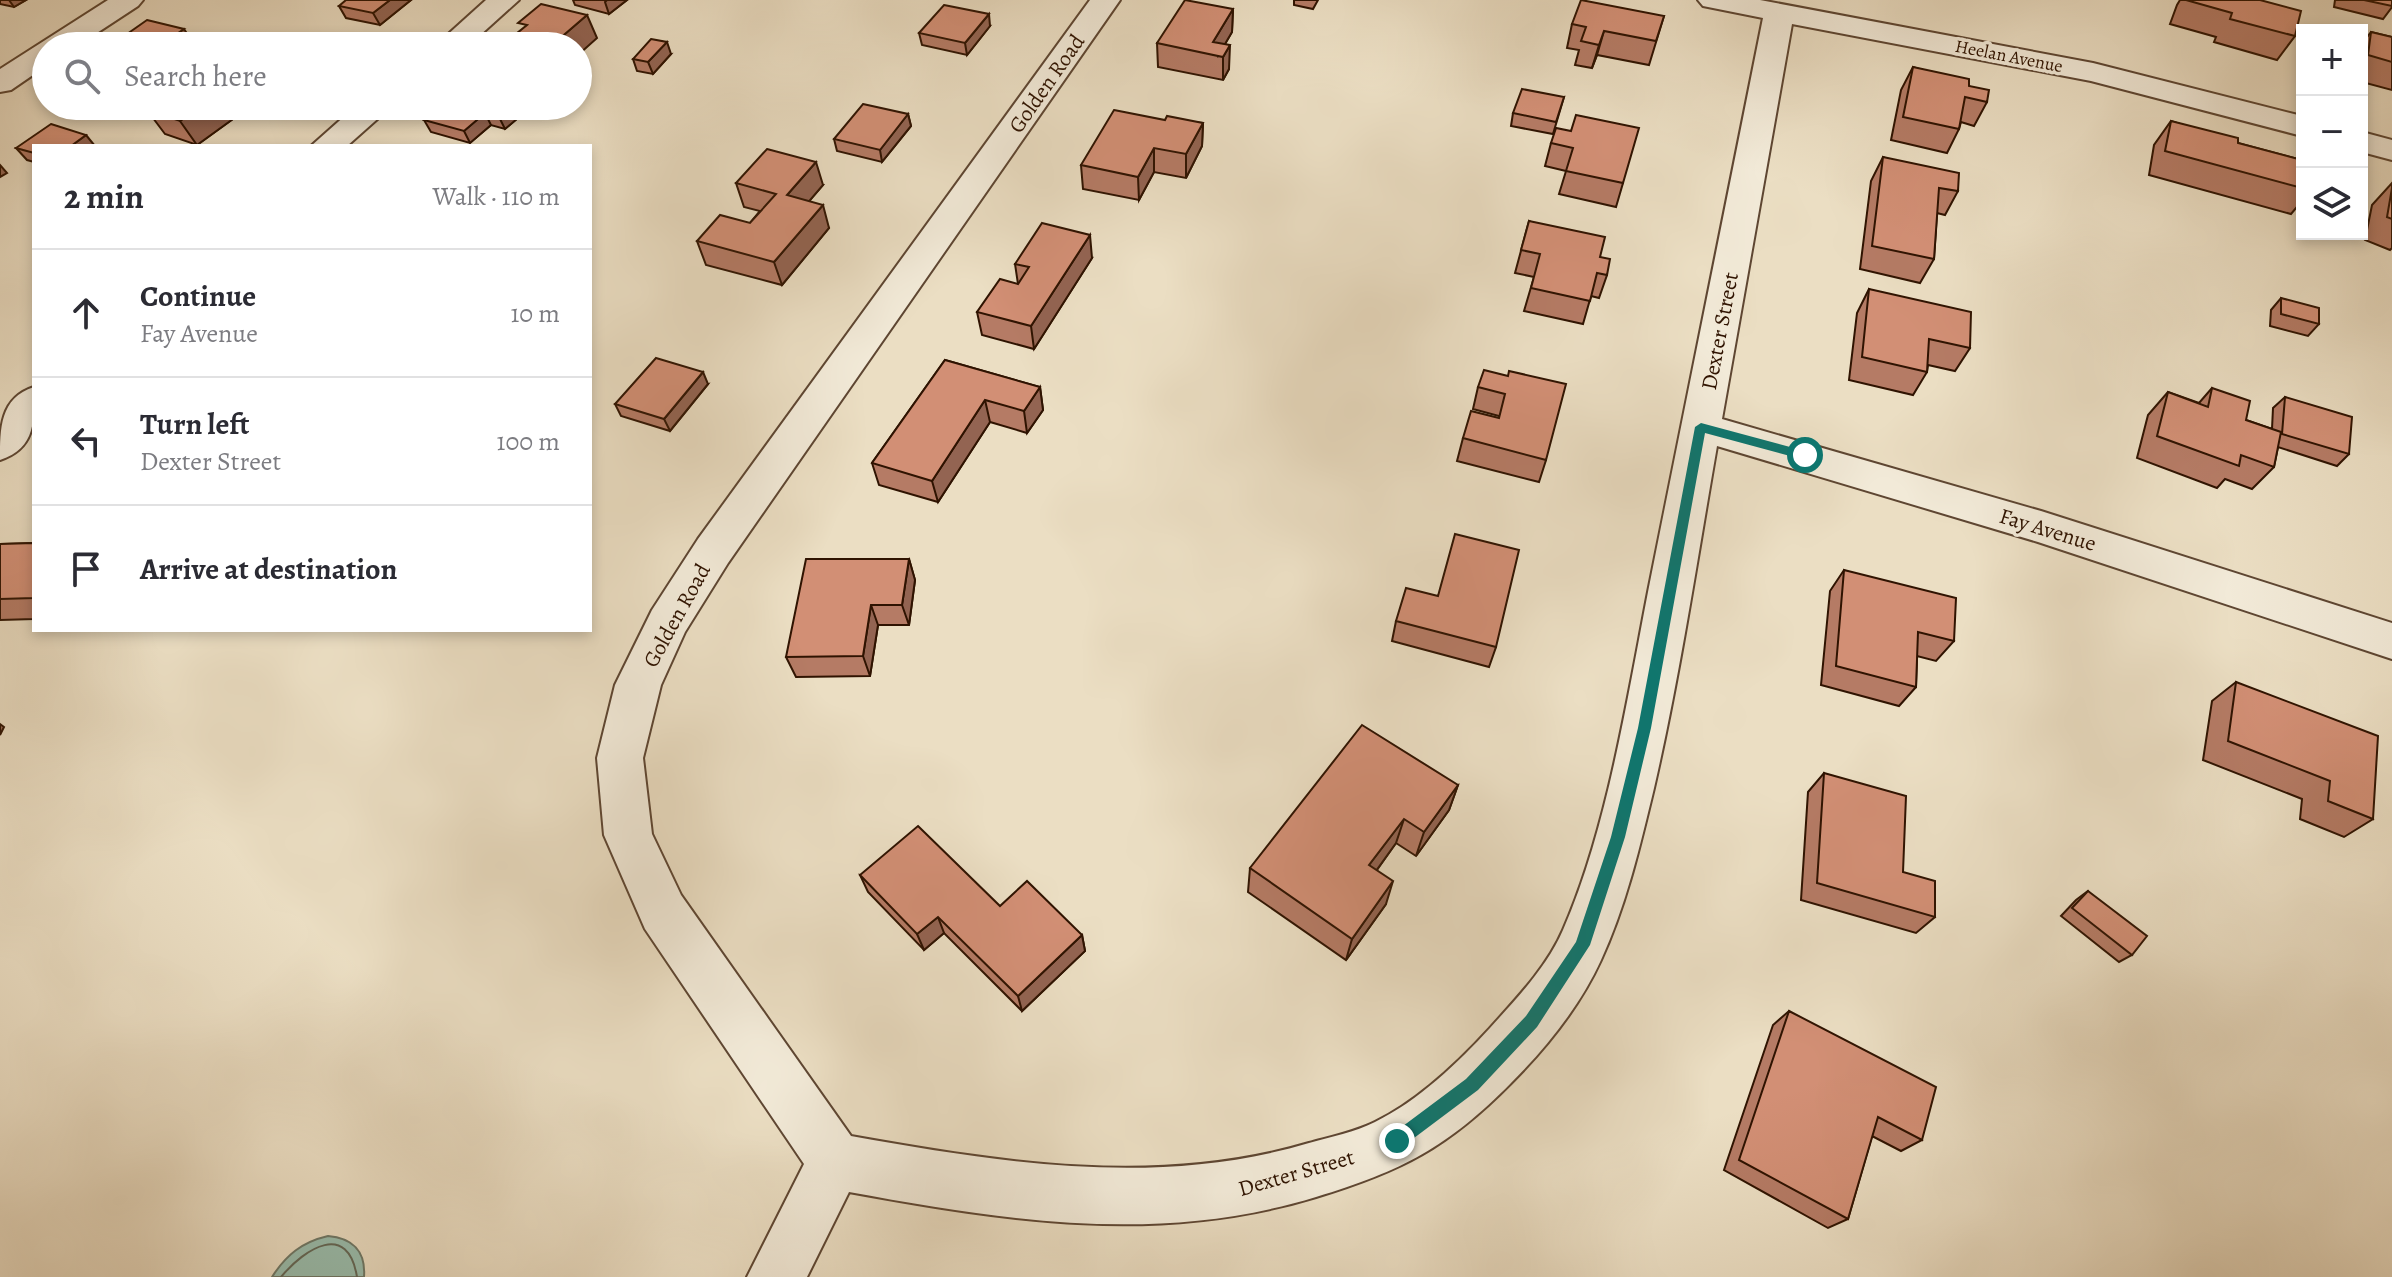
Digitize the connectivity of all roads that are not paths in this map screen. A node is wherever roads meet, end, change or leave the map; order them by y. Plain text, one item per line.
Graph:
1 (128, 0) edge
2 (504, 0) edge
3 (1105, 0) edge
4 (1713, 0) edge
5 (1779, 13) junction
6 (78, 32) edge
7 (466, 32) edge
8 (32, 61) edge
9 (0, 83) edge
10 (359, 120) edge
11 (2296, 124) edge
12 (329, 144) edge
13 (2368, 144) edge
14 (2392, 150) edge
15 (32, 404) edge
16 (1701, 427) junction
17 (0, 445) edge
18 (2392, 641) edge
19 (835, 1161) junction
20 (776, 1277) edge

1 - 6 street
2 - 7 street
3 - 19 street, Golden Road
4 - 5 street, Heelan Avenue
5 - 11 street, Heelan Avenue
5 - 16 street, Dexter Street
8 - 9 street
10 - 12 street
13 - 14 street
15 - 17 street
16 - 18 street, Fay Avenue
16 - 19 street, Dexter Street
19 - 20 street

